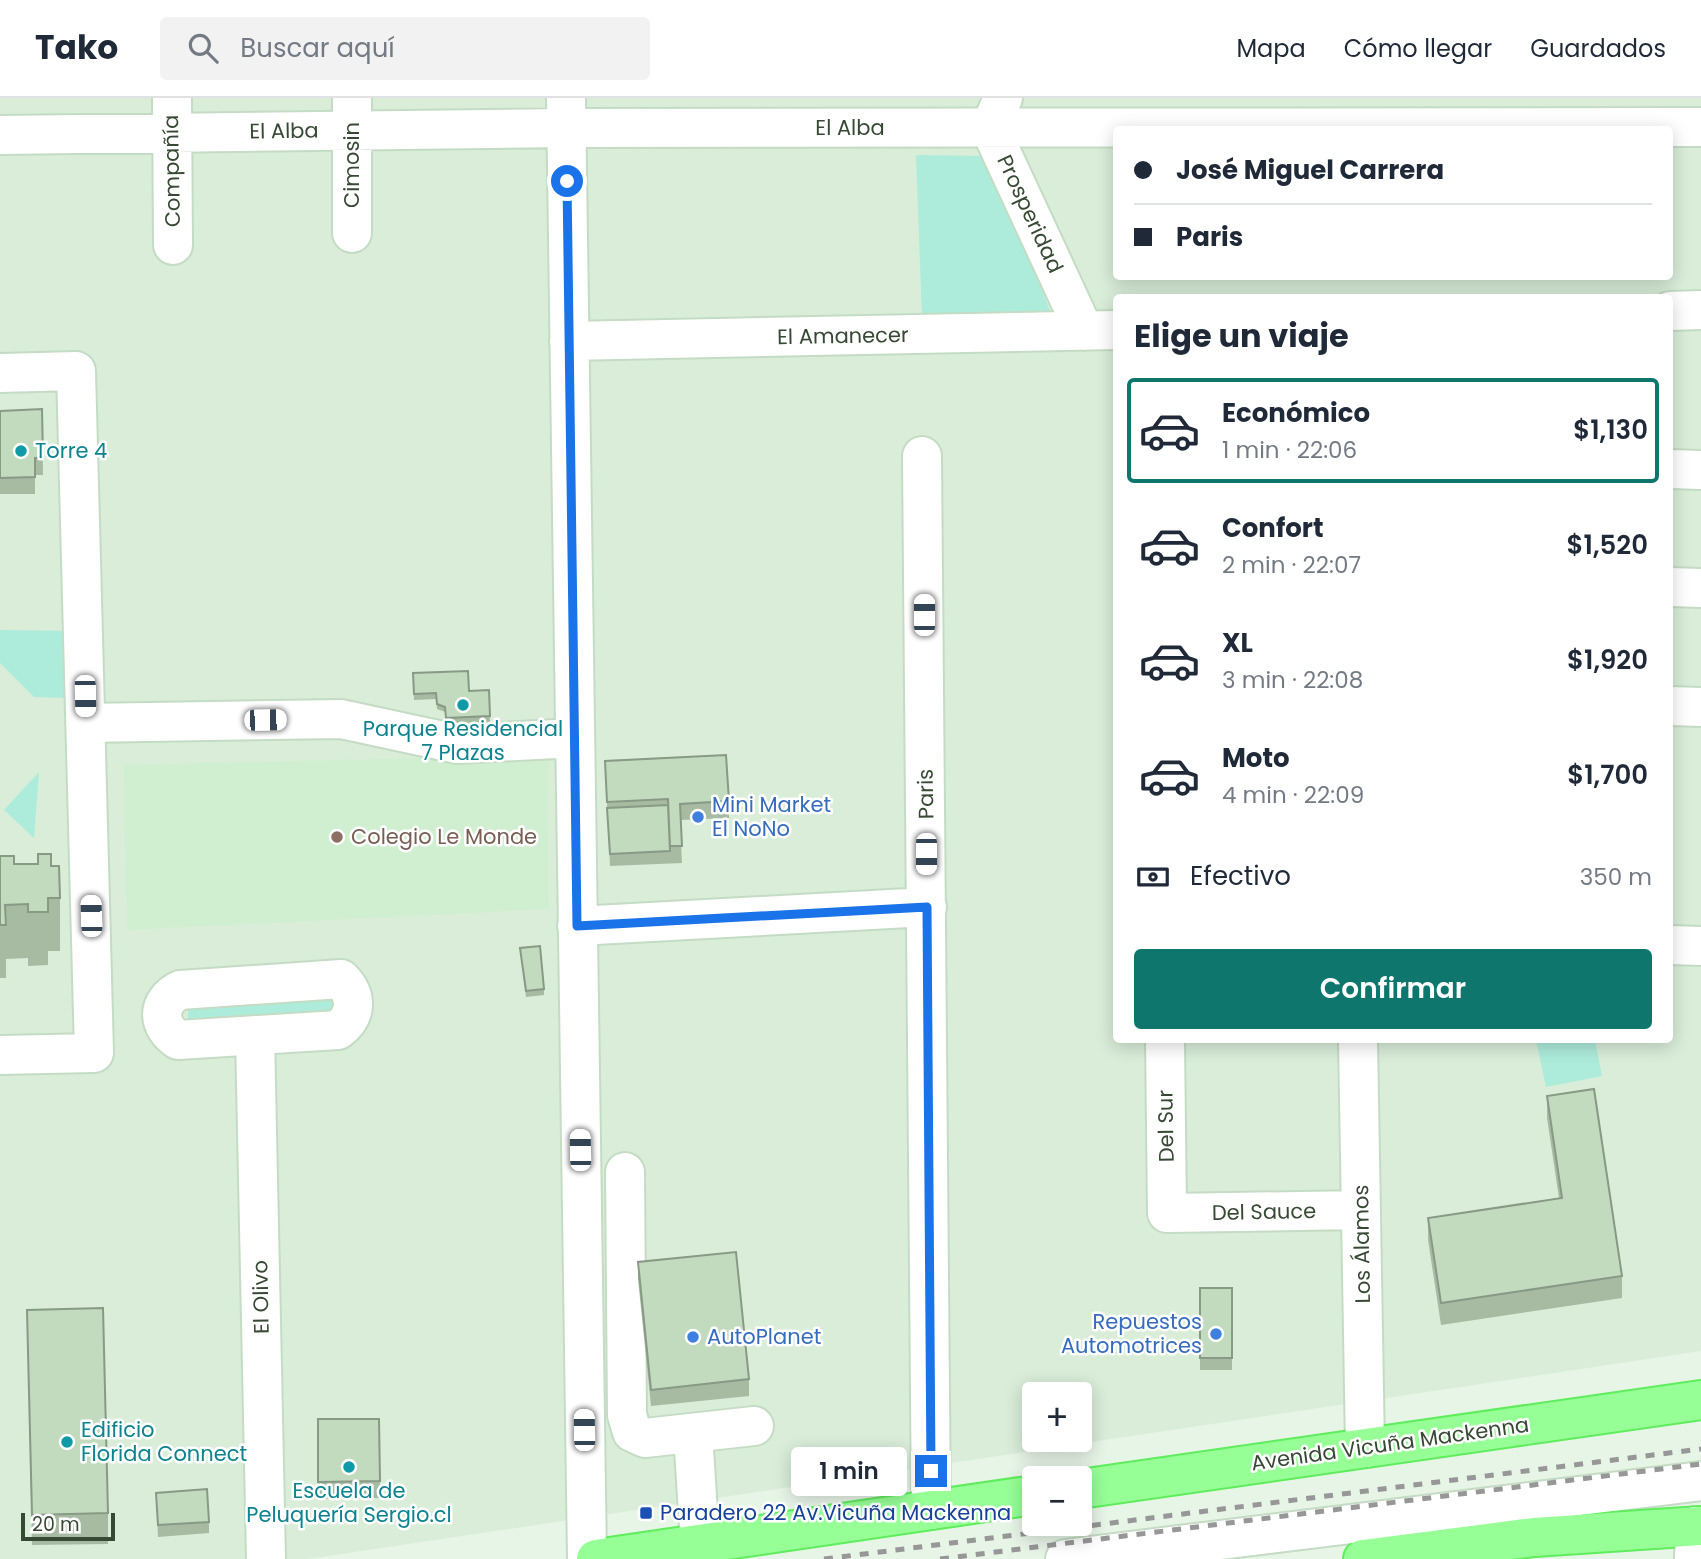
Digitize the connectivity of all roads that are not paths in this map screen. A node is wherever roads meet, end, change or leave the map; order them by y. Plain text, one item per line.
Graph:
1 (566, 113) edge
2 (997, 113) edge
3 (352, 114) edge
4 (172, 115) edge
5 (1651, 126) edge
6 (1673, 126) edge
7 (1701, 127) edge
8 (0, 135) edge
9 (352, 233) dead end
10 (173, 245) dead end
11 (1701, 310) edge
12 (1673, 311) edge
13 (1100, 330) edge
14 (569, 341) junction
15 (0, 373) edge
16 (922, 456) dead end
17 (1673, 469) edge
18 (1701, 470) edge
19 (1673, 587) edge
20 (1701, 588) edge
21 (1673, 706) edge
22 (1701, 707) edge
23 (85, 723) junction
24 (575, 738) junction
25 (927, 907) junction
26 (577, 926) junction
27 (1673, 945) edge
28 (1701, 946) edge
29 (255, 1035) dead end
30 (1165, 1043) edge
31 (1357, 1043) edge
32 (0, 1055) edge
33 (625, 1172) dead end
34 (1361, 1210) junction
35 (1167, 1213) joint
36 (1701, 1400) edge
37 (754, 1426) dead end
38 (693, 1433) junction
39 (1365, 1448) junction
40 (1701, 1480) edge
41 (1092, 1487) edge
42 (1022, 1497) edge
43 (931, 1510) junction
44 (1697, 1537) edge
45 (700, 1544) junction
46 (266, 1559) edge
47 (587, 1559) edge
48 (596, 1559) edge
49 (1065, 1559) edge
50 (1363, 1559) edge

1 - 2 street, El Alba
1 - 3 street, El Alba
1 - 14 street
2 - 5 street, El Alba
2 - 13 street, Prosperidad
3 - 4 street, El Alba
3 - 9 street, Cimosin
4 - 8 street, El Alba
4 - 10 street, Compañía
6 - 7 street, El Alba
11 - 12 street
13 - 14 street, El Amanecer
14 - 24 street
15 - 23 street
16 - 25 street, Paris
17 - 18 street
19 - 20 street
21 - 22 street
23 - 24 street
23 - 32 street
24 - 26 street
25 - 26 street
25 - 43 street, Paris
26 - 47 street
27 - 28 street
29 - 46 street, El Olivo
30 - 35 street, Del Sur
31 - 34 street, Los Álamos
33 - 38 street
34 - 35 street, Del Sauce
34 - 39 street, Los Álamos
36 - 39 main road, Avenida Vicuña Mackenna
37 - 38 street
38 - 45 street
39 - 41 main road, Avenida Vicuña Mackenna
40 - 49 street
42 - 43 main road
43 - 45 main road
44 - 50 main road
45 - 48 main road

